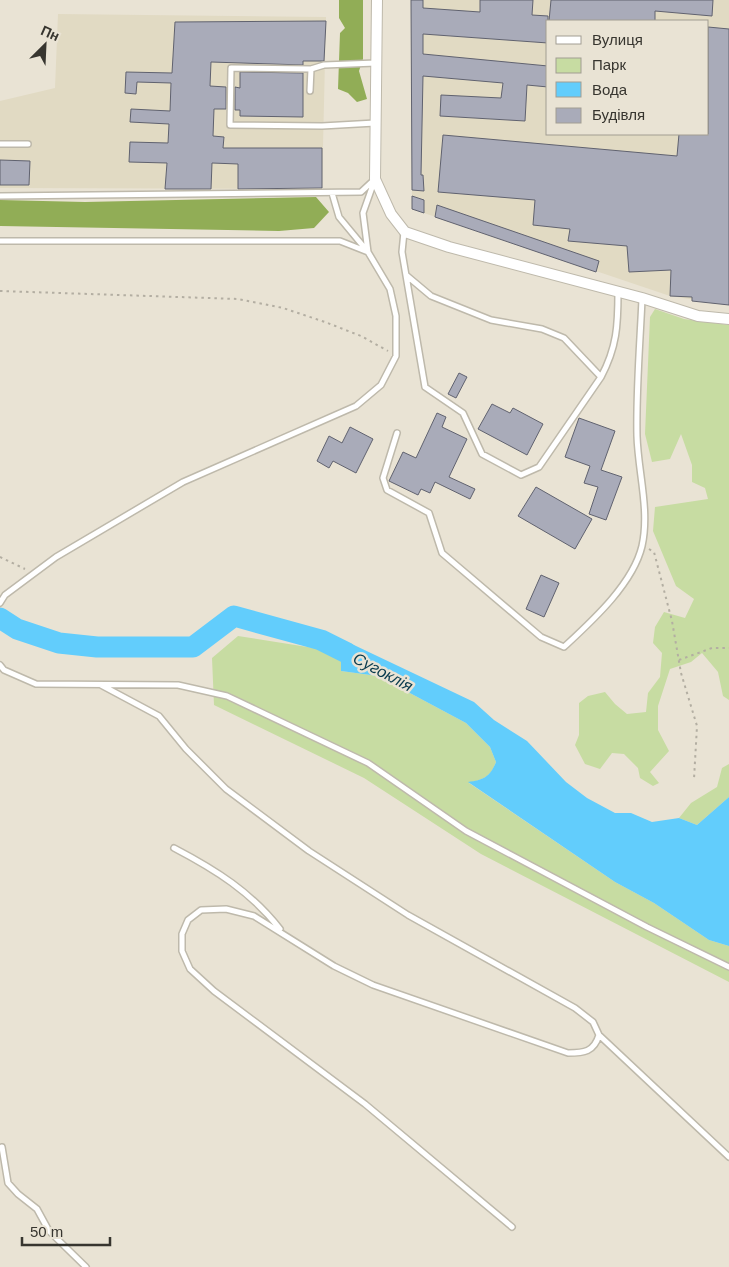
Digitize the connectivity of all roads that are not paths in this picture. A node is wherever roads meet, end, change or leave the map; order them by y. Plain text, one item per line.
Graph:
1 (377, 0) edge
2 (377, 63) junction
3 (310, 69) junction
4 (310, 91) dead end
5 (376, 122) junction
6 (0, 144) edge
7 (28, 144) dead end
8 (375, 179) junction
9 (332, 193) junction
10 (0, 196) edge
11 (404, 232) junction
12 (0, 240) edge
13 (368, 252) junction
14 (406, 275) junction
15 (618, 292) junction
16 (642, 298) junction
17 (729, 319) edge
18 (601, 377) junction
19 (397, 433) dead end
20 (0, 603) edge
21 (0, 665) edge
22 (101, 684) junction
23 (174, 848) dead end
24 (281, 931) junction
25 (729, 967) edge
26 (599, 1035) junction
27 (2, 1147) dead end
28 (729, 1156) edge
29 (512, 1227) dead end
30 (86, 1267) edge

1 - 2 street
2 - 3 lane
2 - 5 street
3 - 4 lane
3 - 5 lane
5 - 8 street
6 - 7 lane
8 - 9 lane
8 - 11 street
8 - 13 lane
9 - 10 lane
9 - 13 lane
11 - 14 lane
11 - 15 street
12 - 13 lane
13 - 20 lane
14 - 18 lane
14 - 18 lane
15 - 16 street
15 - 18 lane
16 - 17 street
16 - 19 lane
21 - 22 lane
22 - 25 lane
22 - 26 lane
23 - 24 lane
24 - 26 lane
24 - 29 lane
26 - 28 lane
27 - 30 lane

